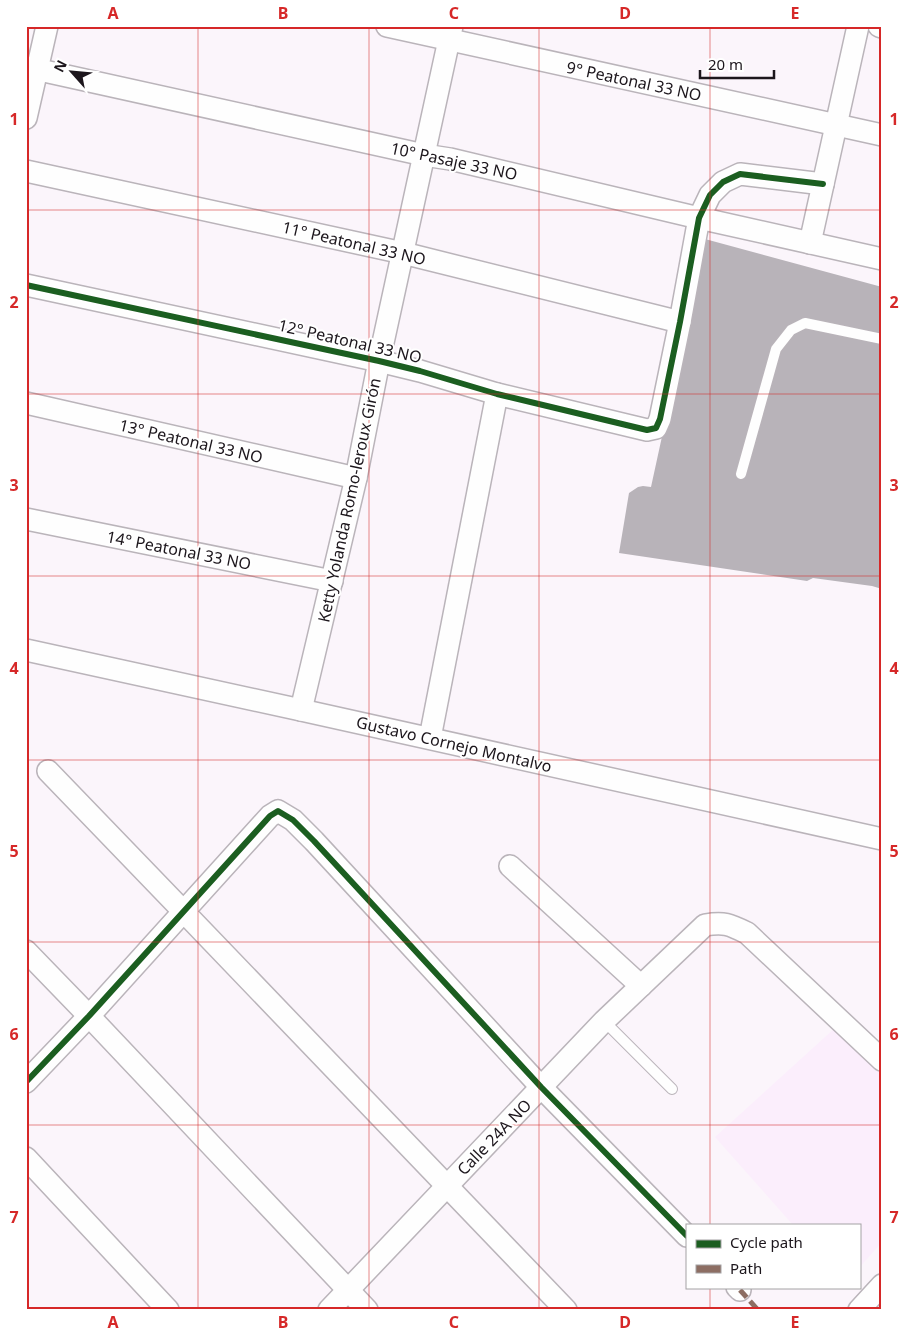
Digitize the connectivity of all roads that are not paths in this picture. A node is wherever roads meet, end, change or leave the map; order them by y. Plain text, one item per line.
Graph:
1 (47, 26) edge
2 (387, 26) edge
3 (858, 26) edge
4 (451, 33) edge
5 (32, 68) edge
6 (26, 118) edge
7 (836, 125) junction
8 (882, 135) edge
9 (424, 155) junction
10 (26, 171) edge
11 (823, 184) junction
12 (699, 218) junction
13 (810, 243) junction
14 (403, 253) junction
15 (882, 259) edge
16 (26, 285) edge
17 (680, 322) junction
18 (882, 339) edge
19 (379, 361) junction
20 (497, 394) junction
21 (26, 403) edge
22 (741, 474) dead end
23 (356, 478) junction
24 (26, 519) edge
25 (332, 581) junction
26 (26, 650) edge
27 (301, 710) junction
28 (430, 738) junction
29 (48, 771) dead end
30 (882, 840) edge
31 (510, 866) dead end
32 (184, 912) junction
33 (26, 951) edge
34 (641, 986) junction
35 (89, 1016) junction
36 (604, 1021) junction
37 (882, 1060) edge
38 (26, 1082) edge
39 (541, 1087) junction
40 (672, 1090) dead end
41 (26, 1158) edge
42 (447, 1186) junction
43 (686, 1235) edge
44 (882, 1285) edge
45 (348, 1290) junction
46 (168, 1310) edge
47 (328, 1310) edge
48 (367, 1310) edge
49 (566, 1310) edge
50 (859, 1310) edge

1 - 5 street
2 - 4 street, 9° Peatonal 33 NO
3 - 7 street
4 - 7 street, 9° Peatonal 33 NO
4 - 9 street, Ketty Yolanda Romo-leroux Girón
5 - 6 street
5 - 9 street, 10° Pasaje 33 NO
7 - 8 street, 9° Peatonal 33 NO
7 - 11 street
9 - 12 street, 10° Pasaje 33 NO
9 - 14 street, Ketty Yolanda Romo-leroux Girón
10 - 14 street, 11° Peatonal 33 NO
11 - 12 street
11 - 13 street
12 - 13 street, 10° Pasaje 33 NO
12 - 17 street
13 - 15 street, 10° Pasaje 33 NO
14 - 17 street, 11° Peatonal 33 NO
14 - 19 street, Ketty Yolanda Romo-leroux Girón
16 - 19 street, 12° Peatonal 33 NO
17 - 20 street, 12° Peatonal 33 NO
18 - 22 lane
19 - 20 street, 12° Peatonal 33 NO
19 - 23 street, Ketty Yolanda Romo-leroux Girón
20 - 28 street
21 - 23 street, 13° Peatonal 33 NO
23 - 25 street, Ketty Yolanda Romo-leroux Girón
24 - 25 street, 14° Peatonal 33 NO
25 - 27 street, Ketty Yolanda Romo-leroux Girón
26 - 27 street, Gustavo Cornejo Montalvo
27 - 28 street, Gustavo Cornejo Montalvo
28 - 30 street, Gustavo Cornejo Montalvo
29 - 32 street
31 - 34 street
32 - 35 street
32 - 39 street
32 - 42 street
33 - 35 street
34 - 36 street, Calle 24A NO
34 - 37 street, Calle 24A NO
35 - 38 street
35 - 45 street
36 - 39 street, Calle 24A NO
36 - 40 lane
39 - 42 street, Calle 24A NO
39 - 43 street
41 - 46 street
42 - 45 street, Calle 24A NO
42 - 49 street
44 - 50 street
45 - 47 street, Calle 24A NO
45 - 48 street

